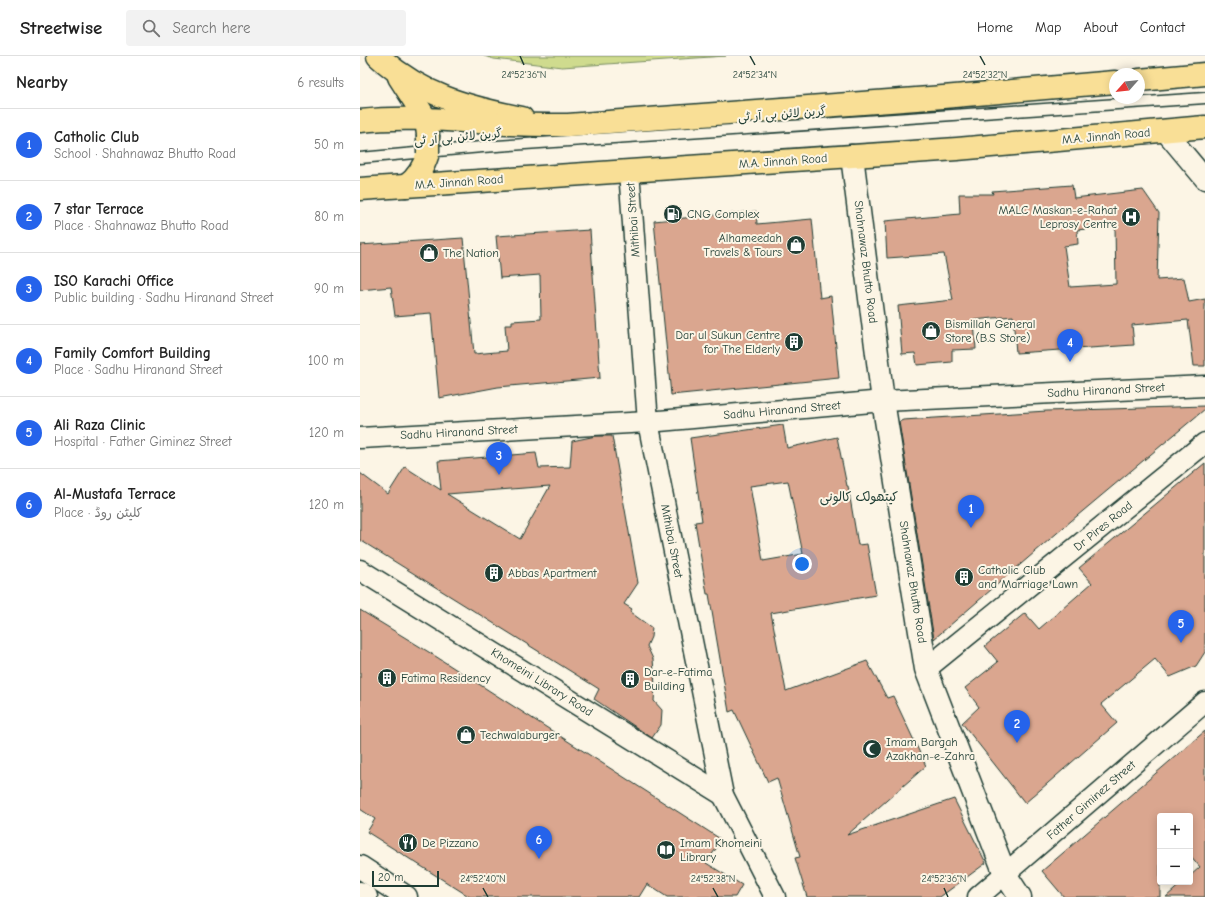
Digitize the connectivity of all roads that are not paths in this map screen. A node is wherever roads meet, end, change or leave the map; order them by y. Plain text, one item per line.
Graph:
1 (386, 63) edge
2 (1205, 74) edge
3 (1145, 79) edge
4 (1109, 83) edge
5 (1205, 98) edge
6 (360, 121) edge
7 (554, 125) junction
8 (1205, 127) edge
9 (1165, 131) junction
10 (427, 135) junction
11 (852, 156) junction
12 (362, 158) edge
13 (629, 171) junction
14 (1205, 179) edge
15 (406, 186) junction
16 (360, 189) edge
17 (1205, 386) edge
18 (884, 401) junction
19 (648, 422) junction
20 (360, 438) edge
21 (1205, 443) edge
22 (360, 570) edge
23 (926, 669) junction
24 (1205, 702) edge
25 (723, 795) junction
26 (360, 867) edge
27 (1005, 874) junction
28 (360, 893) edge
29 (366, 897) edge
30 (406, 897) edge
31 (775, 897) edge
32 (978, 897) edge
33 (1020, 897) edge

1 - 7 main road
1 - 10 main road
2 - 3 main road
4 - 7 main road
5 - 12 lane, گرین لائن بی آر ٹی
6 - 10 main road
7 - 10 main road
8 - 9 main road, M.A. Jinnah Road
9 - 11 main road, M.A. Jinnah Road
9 - 14 street
10 - 15 main road
11 - 13 main road, M.A. Jinnah Road
11 - 18 street, Shahnawaz Bhutto Road
13 - 15 main road, M.A. Jinnah Road
13 - 19 street, Mithibai Street
15 - 16 main road, M.A. Jinnah Road
17 - 18 street, Sadhu Hiranand Street
18 - 19 street, Sadhu Hiranand Street
18 - 23 street, Shahnawaz Bhutto Road
19 - 20 street, Sadhu Hiranand Street
19 - 25 street, Mithibai Street
21 - 23 street, Dr Pires Road
22 - 25 street, Khomeini Library Road
23 - 27 street, Shahnawaz Bhutto Road
24 - 27 street, Father Giminez Street
25 - 31 street, Mithibai Street
26 - 30 street
27 - 32 street, Father Giminez Street
27 - 33 street, Shahnawaz Bhutto Road
28 - 29 street

